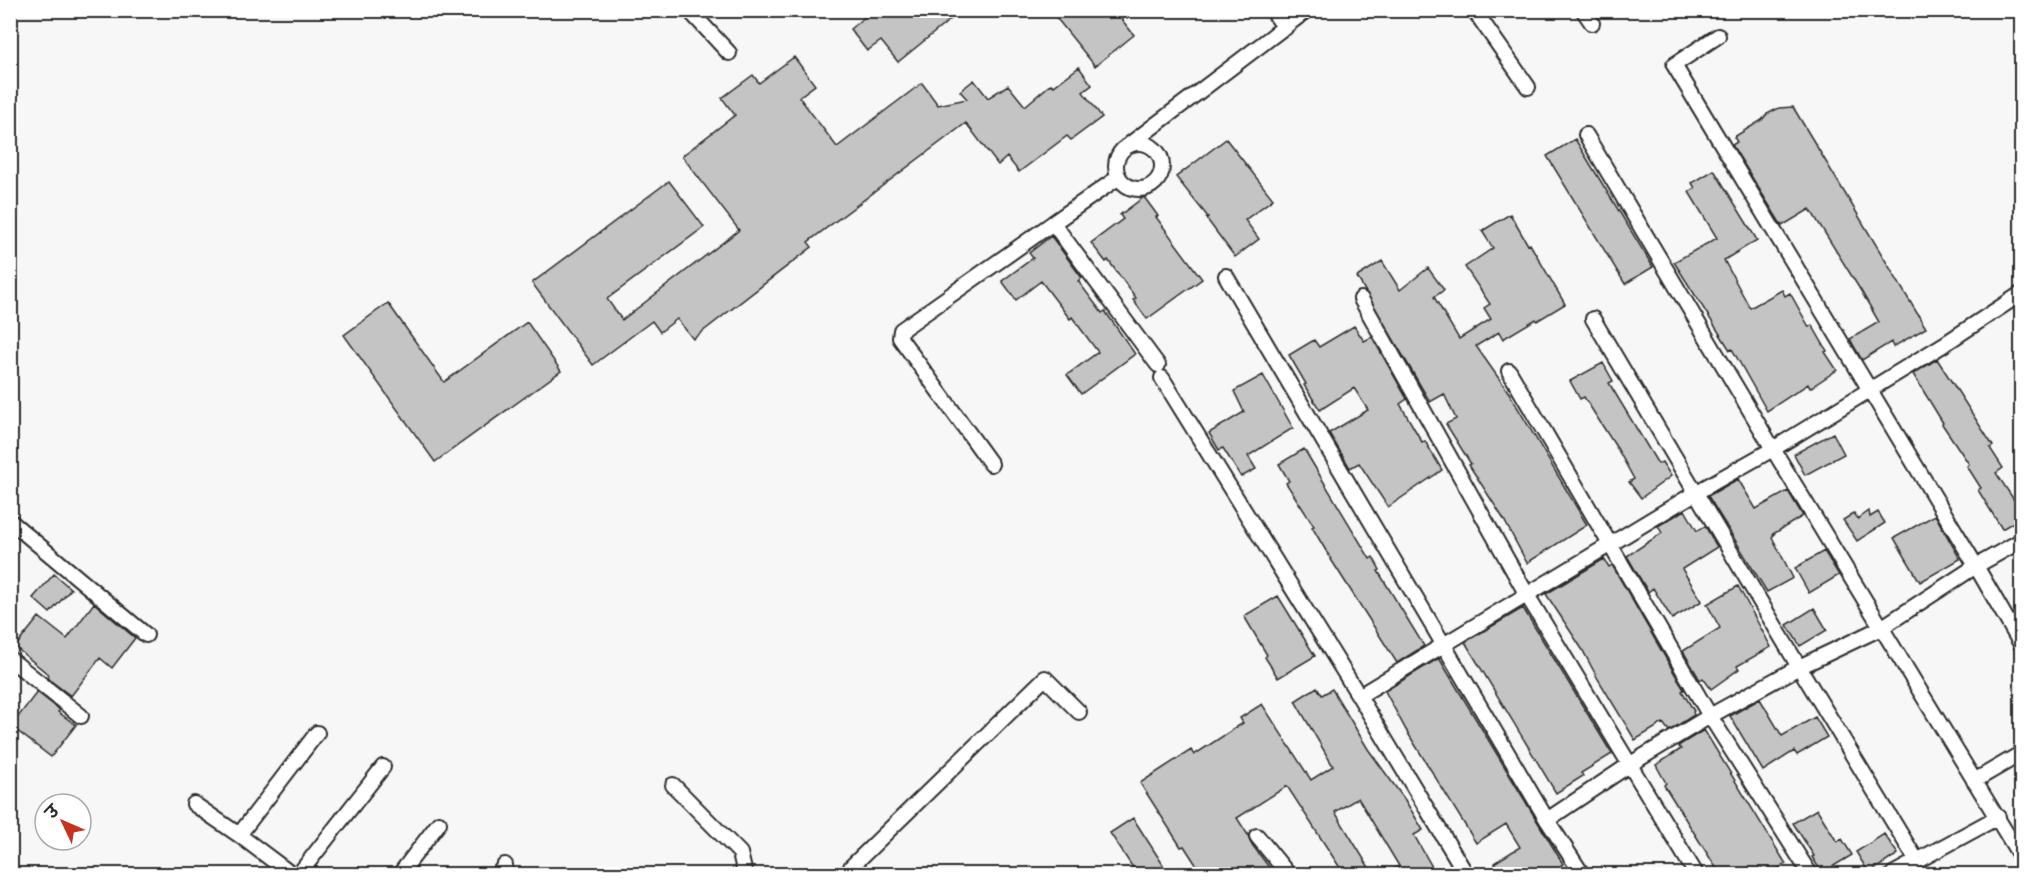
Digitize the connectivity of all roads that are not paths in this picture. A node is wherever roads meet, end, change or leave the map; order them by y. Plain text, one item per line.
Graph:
1 (689, 10) edge
2 (1272, 10) edge
3 (1307, 10) edge
4 (1474, 10) edge
5 (1583, 10) edge
6 (1592, 23) dead end
7 (1285, 27) junction
8 (1718, 36) dead end
9 (729, 53) dead end
10 (1528, 87) dead end
11 (1586, 135) dead end
12 (1130, 144) junction
13 (1119, 177) junction
14 (1053, 223) junction
15 (1226, 276) dead end
16 (2022, 294) edge
17 (1361, 299) dead end
18 (1593, 319) dead end
19 (1509, 371) dead end
20 (1869, 389) junction
21 (1773, 449) junction
22 (991, 464) dead end
23 (1697, 492) junction
24 (10, 521) edge
25 (2022, 540) edge
26 (1610, 546) junction
27 (1976, 566) junction
28 (1527, 595) junction
29 (1881, 628) junction
30 (146, 635) dead end
31 (1444, 645) junction
32 (2022, 646) edge
33 (10, 659) edge
34 (1799, 667) junction
35 (1359, 696) junction
36 (1079, 712) dead end
37 (81, 716) dead end
38 (1710, 716) junction
39 (317, 733) dead end
40 (2022, 753) edge
41 (1629, 765) junction
42 (383, 767) dead end
43 (1974, 782) junction
44 (673, 785) dead end
45 (194, 804) dead end
46 (1998, 817) junction
47 (1547, 820) junction
48 (439, 823) dead end
49 (239, 835) junction
50 (1257, 836) dead end
51 (2022, 859) edge
52 (1917, 861) junction
53 (291, 874) edge
54 (299, 874) edge
55 (400, 874) edge
56 (745, 874) edge
57 (857, 874) edge
58 (1288, 874) edge
59 (1466, 874) edge
60 (1582, 874) edge
61 (1696, 874) edge
62 (1810, 874) edge
63 (1893, 874) edge

1 - 9 street
2 - 7 street
3 - 7 street
4 - 10 street
5 - 6 street
7 - 12 street
8 - 20 street
11 - 21 street
12 - 13 street
12 - 13 street
13 - 14 street
14 - 22 street
14 - 35 street
15 - 31 street
16 - 20 street
17 - 28 street
18 - 23 street
19 - 26 street
20 - 21 street
20 - 27 street
21 - 23 street
21 - 29 street
23 - 26 street
23 - 34 street
24 - 30 street
25 - 27 street
26 - 28 street
26 - 38 street
27 - 29 street
27 - 32 street
28 - 31 street
28 - 41 street
29 - 34 street
29 - 43 street
31 - 35 street
31 - 47 street
33 - 37 street
34 - 38 street
34 - 52 street
35 - 59 street
36 - 57 street
38 - 41 street
38 - 62 street
39 - 49 street
40 - 43 street
41 - 47 street
41 - 61 street
42 - 54 street
43 - 46 street
44 - 56 street
45 - 49 street
46 - 51 street
46 - 52 street
47 - 60 street
48 - 55 street
49 - 53 street
50 - 58 street
52 - 63 street

